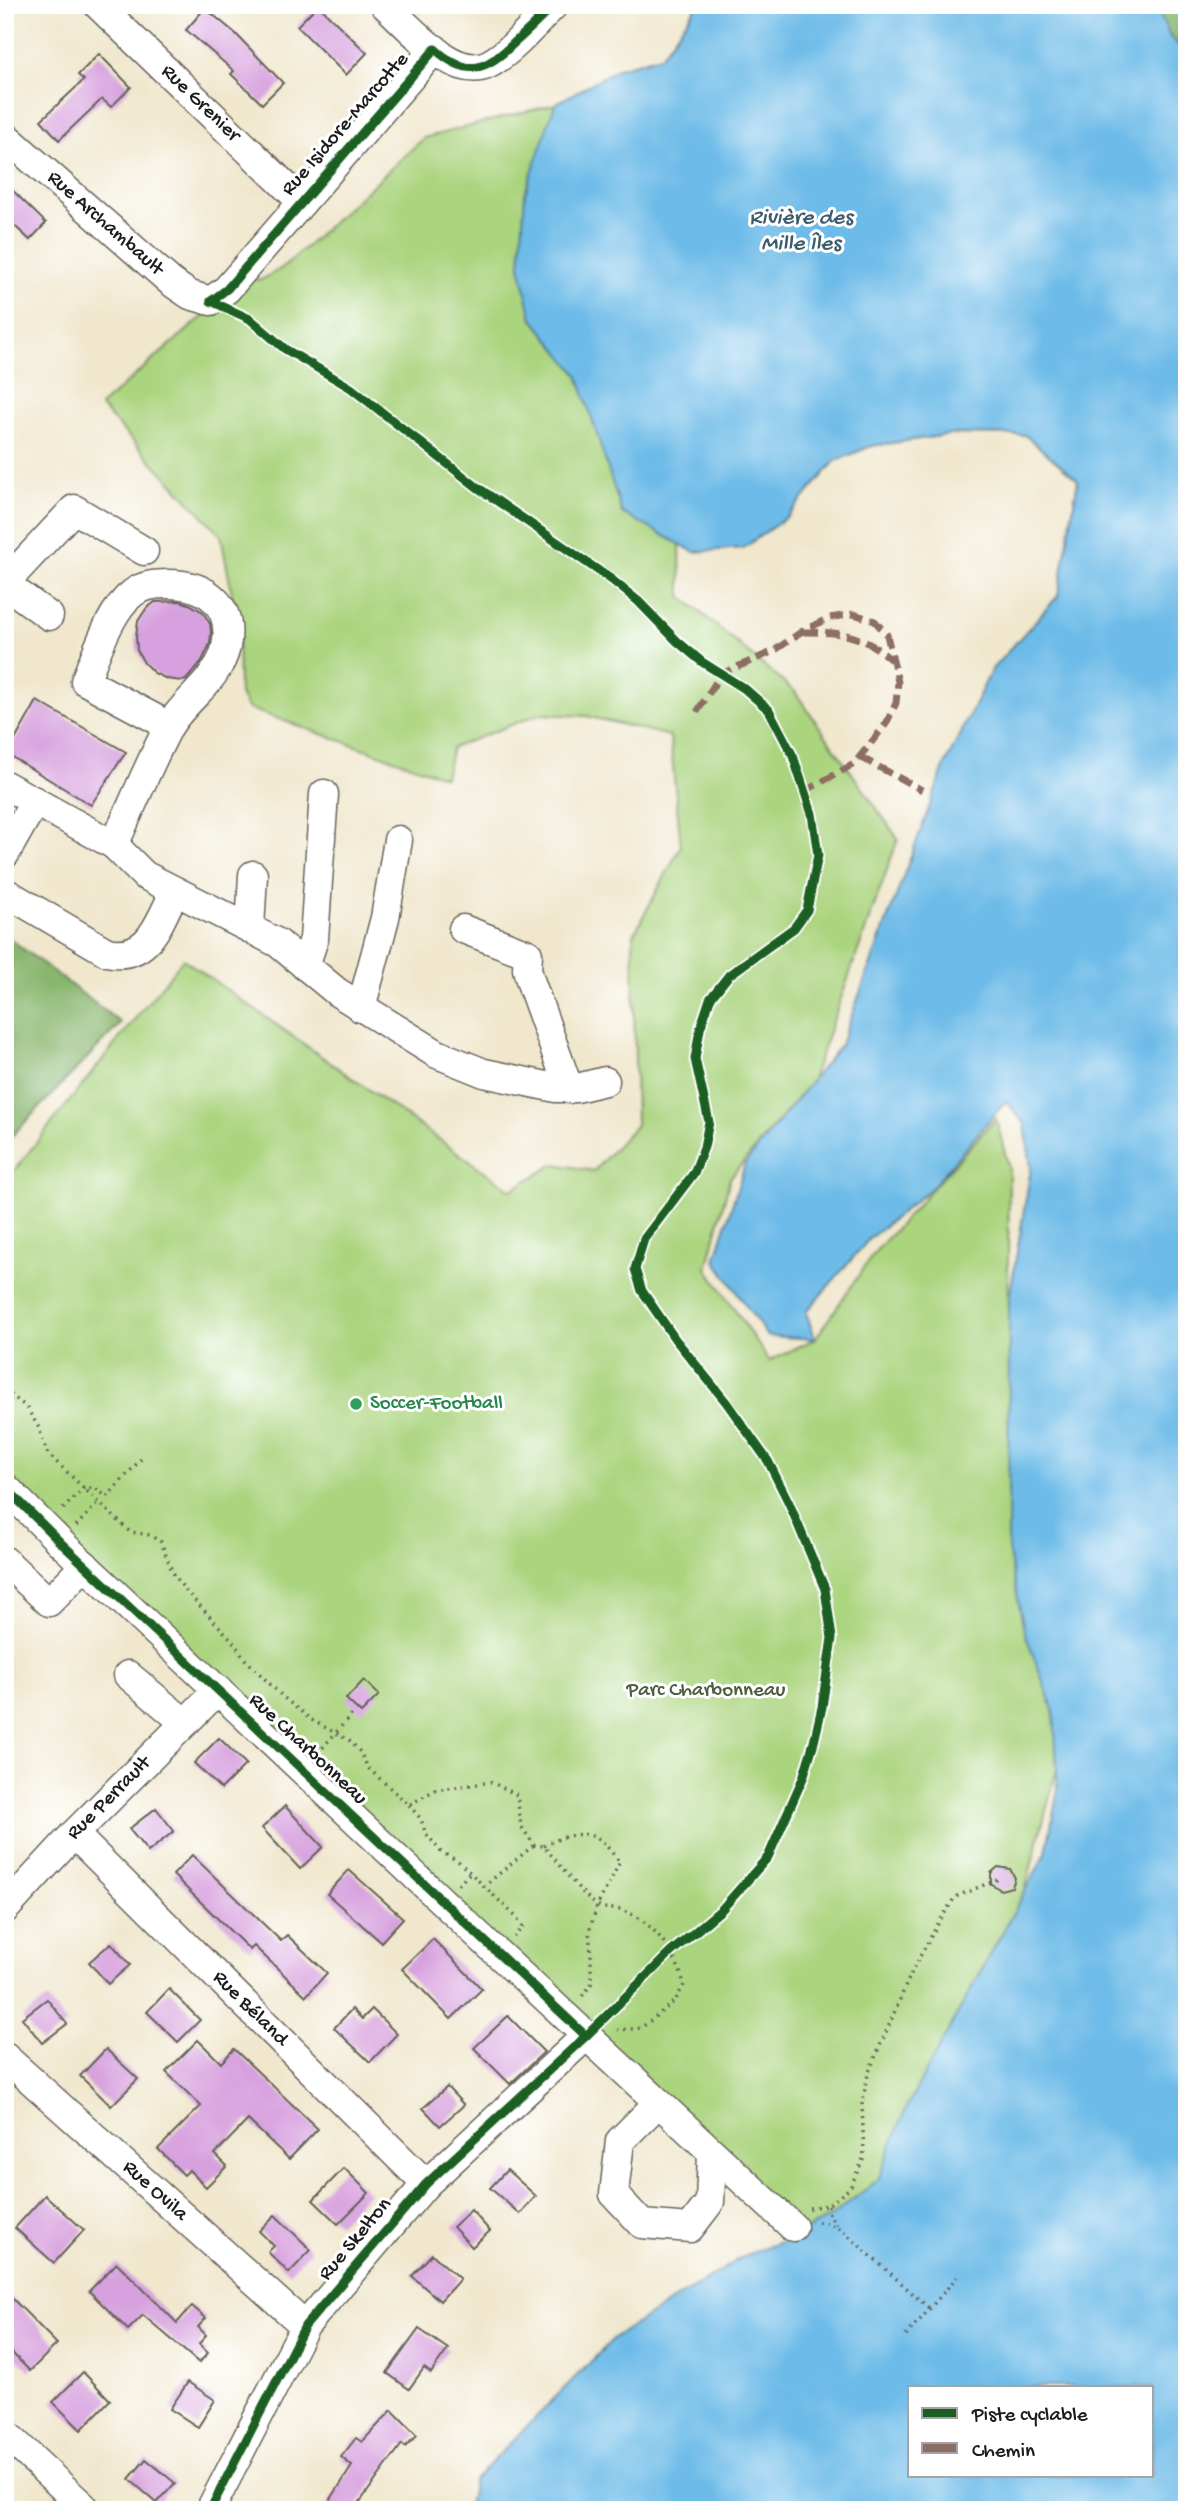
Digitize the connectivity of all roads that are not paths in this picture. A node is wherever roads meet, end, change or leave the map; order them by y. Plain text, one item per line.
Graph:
1 (98, 5) edge
2 (385, 5) edge
3 (554, 5) edge
4 (435, 49) junction
5 (5, 136) edge
6 (302, 202) junction
7 (211, 300) joint
8 (144, 551) dead end
9 (5, 584) edge
10 (49, 617) dead end
11 (169, 726) junction
12 (5, 785) edge
13 (324, 794) dead end
14 (35, 801) junction
15 (398, 840) dead end
16 (114, 845) junction
17 (5, 855) edge
18 (253, 875) dead end
19 (175, 891) junction
20 (5, 892) edge
21 (250, 928) junction
22 (463, 929) dead end
23 (305, 966) junction
24 (361, 1009) junction
25 (605, 1081) dead end
26 (569, 1088) junction
27 (5, 1487) edge
28 (5, 1561) edge
29 (85, 1565) junction
30 (128, 1675) dead end
31 (218, 1690) junction
32 (185, 1723) junction
33 (74, 1834) junction
34 (5, 1909) edge
35 (589, 2033) junction
36 (5, 2057) edge
37 (658, 2103) junction
38 (712, 2154) junction
39 (426, 2184) junction
40 (785, 2220) road end
41 (305, 2326) junction
42 (5, 2433) edge
43 (87, 2510) edge
44 (210, 2510) edge

1 - 6 street, Rue Grenier
2 - 4 street
3 - 4 street, Rue Isidore-Marcotte
4 - 6 street, Rue Isidore-Marcotte
5 - 7 street, Rue Archambault
6 - 7 street, Rue Isidore-Marcotte
8 - 9 street
9 - 10 street
11 - 11 street
11 - 16 street
12 - 14 street
13 - 23 street
14 - 16 street
14 - 17 street
15 - 24 street
16 - 19 street
18 - 21 street
19 - 20 street
19 - 21 street
21 - 23 street
22 - 26 street
23 - 24 street
24 - 26 street
25 - 26 street
27 - 29 street, Rue Charbonneau
28 - 29 street
29 - 31 street, Rue Charbonneau
30 - 32 street
31 - 32 street, Rue Perrault
31 - 35 street, Rue Charbonneau
32 - 33 street, Rue Perrault
33 - 34 street, Rue Perrault
33 - 39 street, Rue Béland
35 - 37 street, Rue Charbonneau
35 - 39 street, Rue Skelton
36 - 41 street, Rue Ovila
37 - 38 street
37 - 38 street
38 - 40 street
39 - 41 street, Rue Skelton
41 - 44 street, Rue Skelton
42 - 43 street

